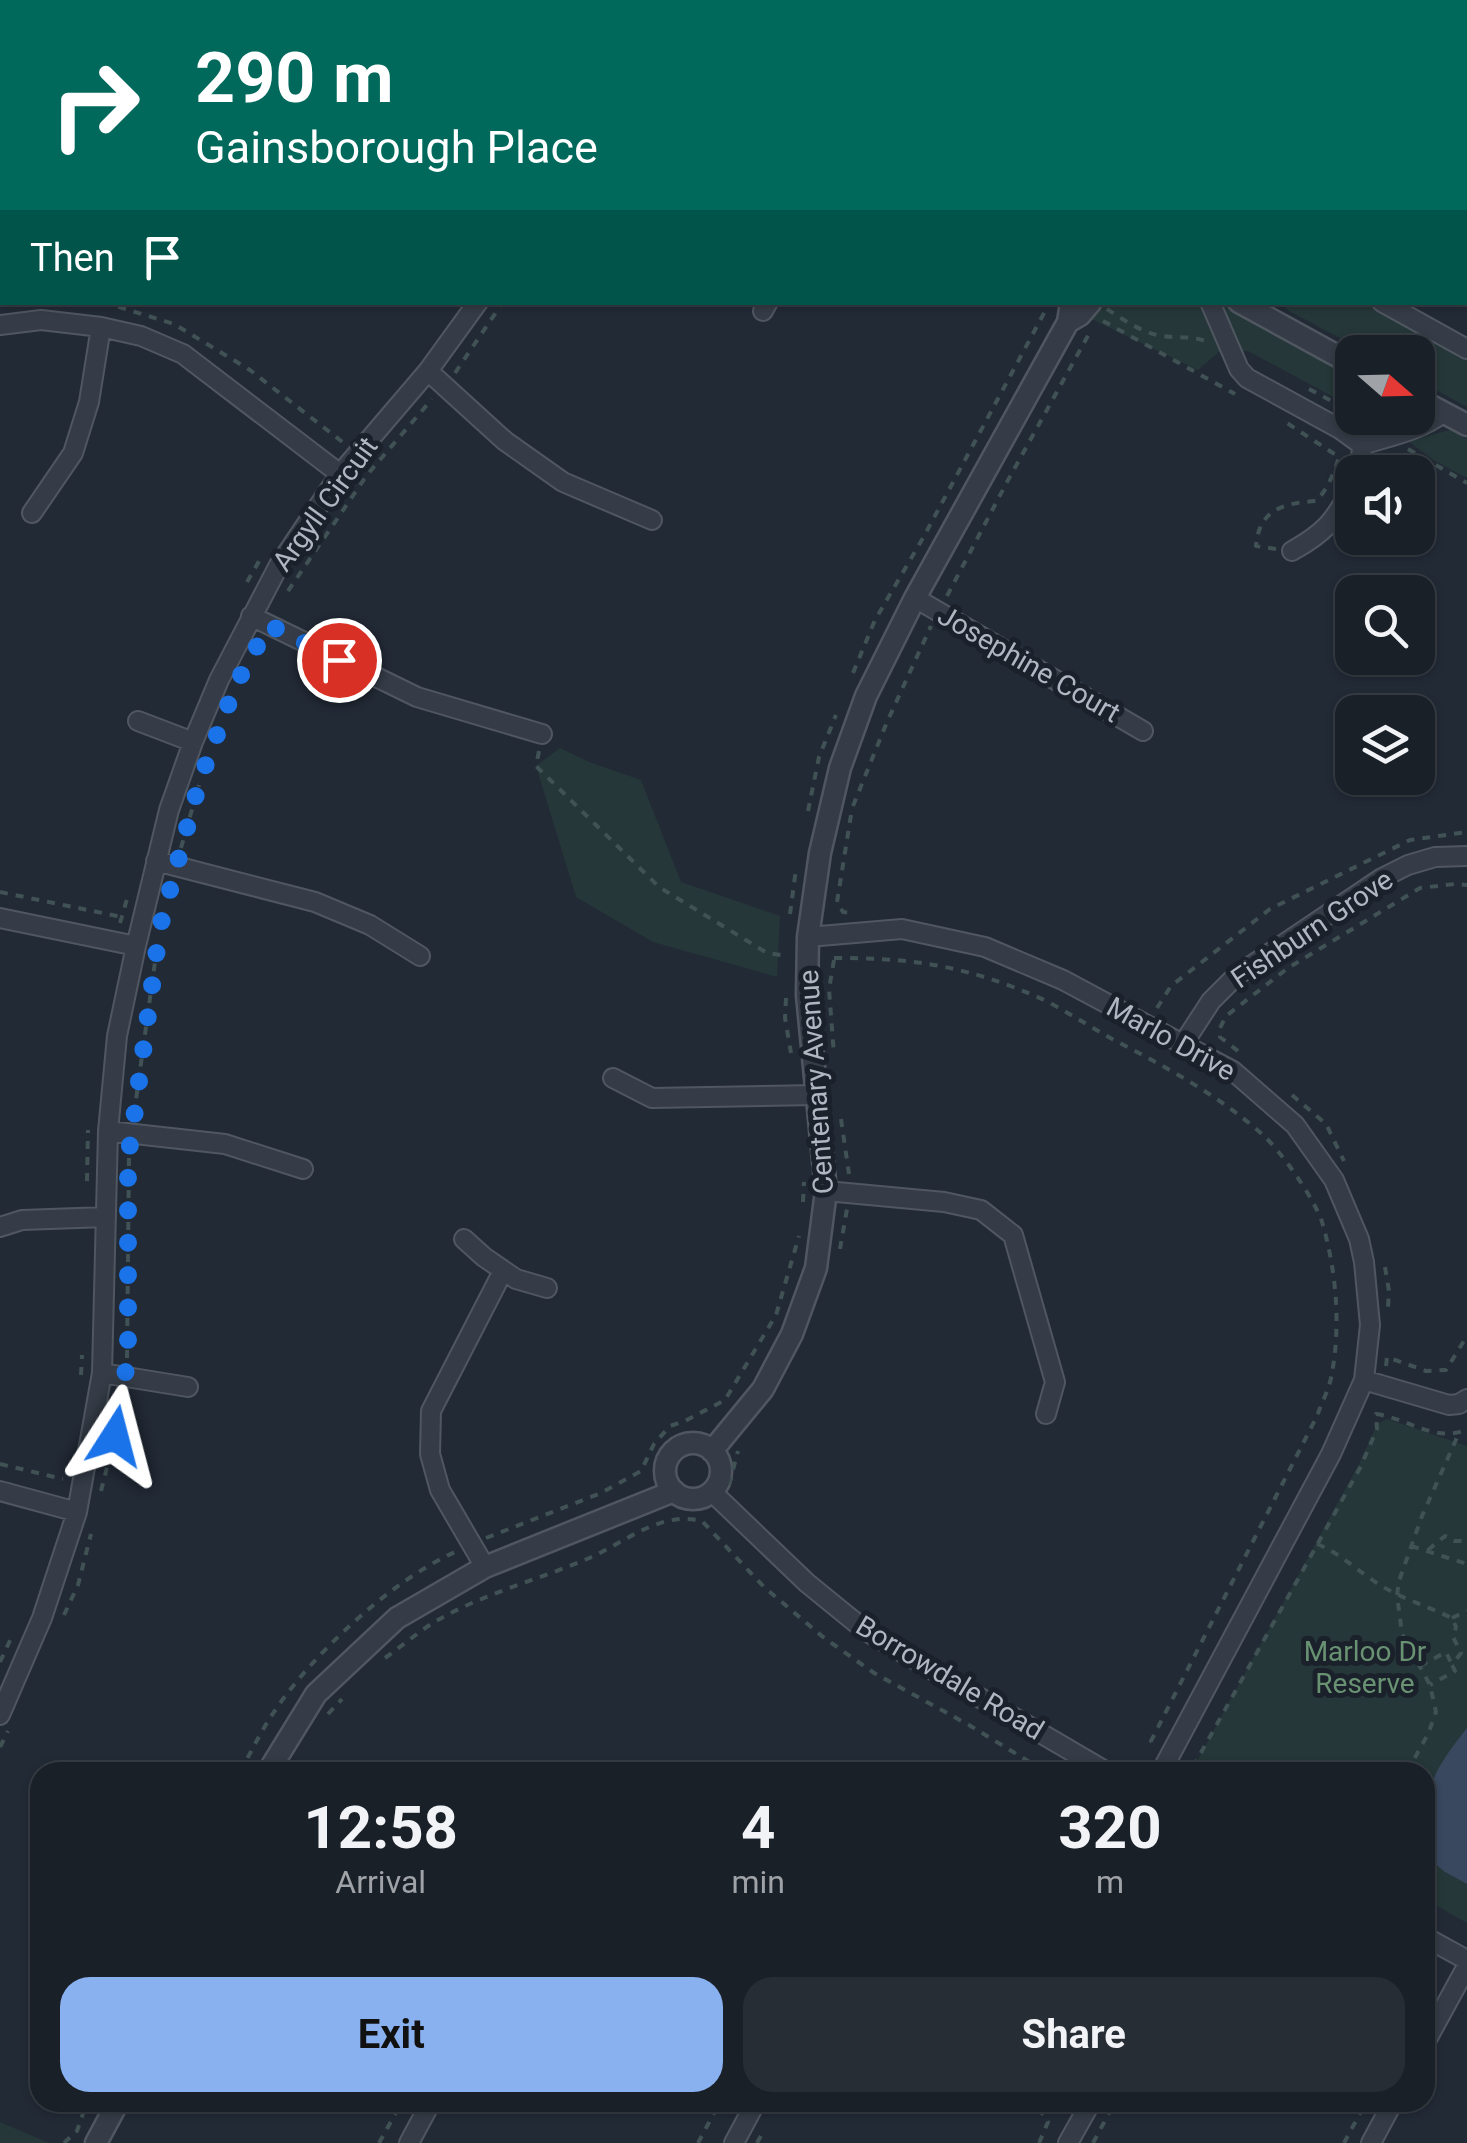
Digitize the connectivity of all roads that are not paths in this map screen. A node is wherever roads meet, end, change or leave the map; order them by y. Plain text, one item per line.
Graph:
1 (476, 305) edge
2 (1211, 305) edge
3 (1245, 305) edge
4 (1262, 305) edge
5 (1387, 305) edge
6 (42, 311) edge
7 (1070, 312) edge
8 (0, 325) edge
9 (101, 327) junction
10 (1291, 330) junction
11 (1467, 349) edge
12 (1335, 355) edge
13 (428, 371) junction
14 (1435, 409) edge
15 (1443, 413) junction
16 (1467, 425) edge
17 (1362, 445) junction
18 (1361, 455) edge
19 (334, 470) junction
20 (32, 513) dead end
21 (1335, 518) edge
22 (652, 520) dead end
23 (1292, 550) road end
24 (916, 598) junction
25 (251, 616) junction
26 (138, 721) dead end
27 (1143, 731) dead end
28 (542, 734) road end
29 (193, 742) junction
30 (1467, 856) edge
31 (156, 860) junction
32 (0, 918) edge
33 (126, 944) junction
34 (808, 948) junction
35 (420, 956) dead end
36 (1183, 1044) junction
37 (613, 1078) dead end
38 (816, 1095) junction
39 (108, 1131) junction
40 (303, 1169) dead end
41 (826, 1190) junction
42 (106, 1217) junction
43 (0, 1227) edge
44 (464, 1239) dead end
45 (502, 1271) junction
46 (547, 1288) dead end
47 (102, 1373) junction
48 (1373, 1382) junction
49 (188, 1387) dead end
50 (1467, 1399) edge
51 (1046, 1414) dead end
52 (712, 1451) junction
53 (0, 1491) edge
54 (674, 1491) junction
55 (712, 1492) junction
56 (68, 1510) junction
57 (484, 1567) junction
58 (4, 1722) edge
59 (274, 1762) edge
60 (1090, 1762) edge
61 (1167, 1762) edge
62 (1435, 1943) edge
63 (1467, 1963) edge
64 (1435, 2024) edge
65 (113, 2112) edge
66 (118, 2112) edge
67 (426, 2112) edge
68 (751, 2112) edge
69 (1085, 2112) edge
70 (1388, 2112) edge
71 (96, 2143) edge
72 (114, 2143) edge
73 (409, 2143) edge
74 (734, 2143) edge
75 (1068, 2143) edge
76 (1371, 2143) edge

1 - 13 street, Argyll Circuit
2 - 17 street
3 - 10 street
4 - 10 street
5 - 11 street
6 - 8 street
6 - 9 street
7 - 24 street, Centenary Avenue
9 - 19 street
9 - 20 street
10 - 12 street
13 - 19 street, Argyll Circuit
13 - 22 street
14 - 15 street
15 - 16 street
15 - 17 street
17 - 18 street
19 - 25 street, Argyll Circuit
21 - 23 street
24 - 27 street, Josephine Court
24 - 34 street, Centenary Avenue
25 - 28 street
25 - 29 street, Argyll Circuit
26 - 29 street
29 - 31 street, Argyll Circuit
30 - 36 street, Fishburn Grove
31 - 33 street, Argyll Circuit
31 - 35 street
32 - 33 street
33 - 39 street, Argyll Circuit
34 - 36 street, Marlo Drive
34 - 38 street, Centenary Avenue
36 - 48 street, Marlo Drive
37 - 38 street
38 - 41 street, Centenary Avenue
39 - 40 street
39 - 42 street, Argyll Circuit
41 - 51 street
41 - 52 street, Centenary Avenue
42 - 43 street
42 - 47 street, Argyll Circuit
44 - 45 street
45 - 46 street
45 - 57 street
47 - 49 street
47 - 56 street, Argyll Circuit
48 - 50 street
48 - 61 street, Marlo Drive
52 - 54 street
52 - 55 street
53 - 56 street
54 - 55 street
54 - 57 street
55 - 60 street, Borrowdale Road
56 - 58 street, Argyll Circuit
57 - 59 street
62 - 63 street
63 - 64 street
65 - 71 street
66 - 72 street
67 - 73 street
68 - 74 street
69 - 75 street
70 - 76 street

